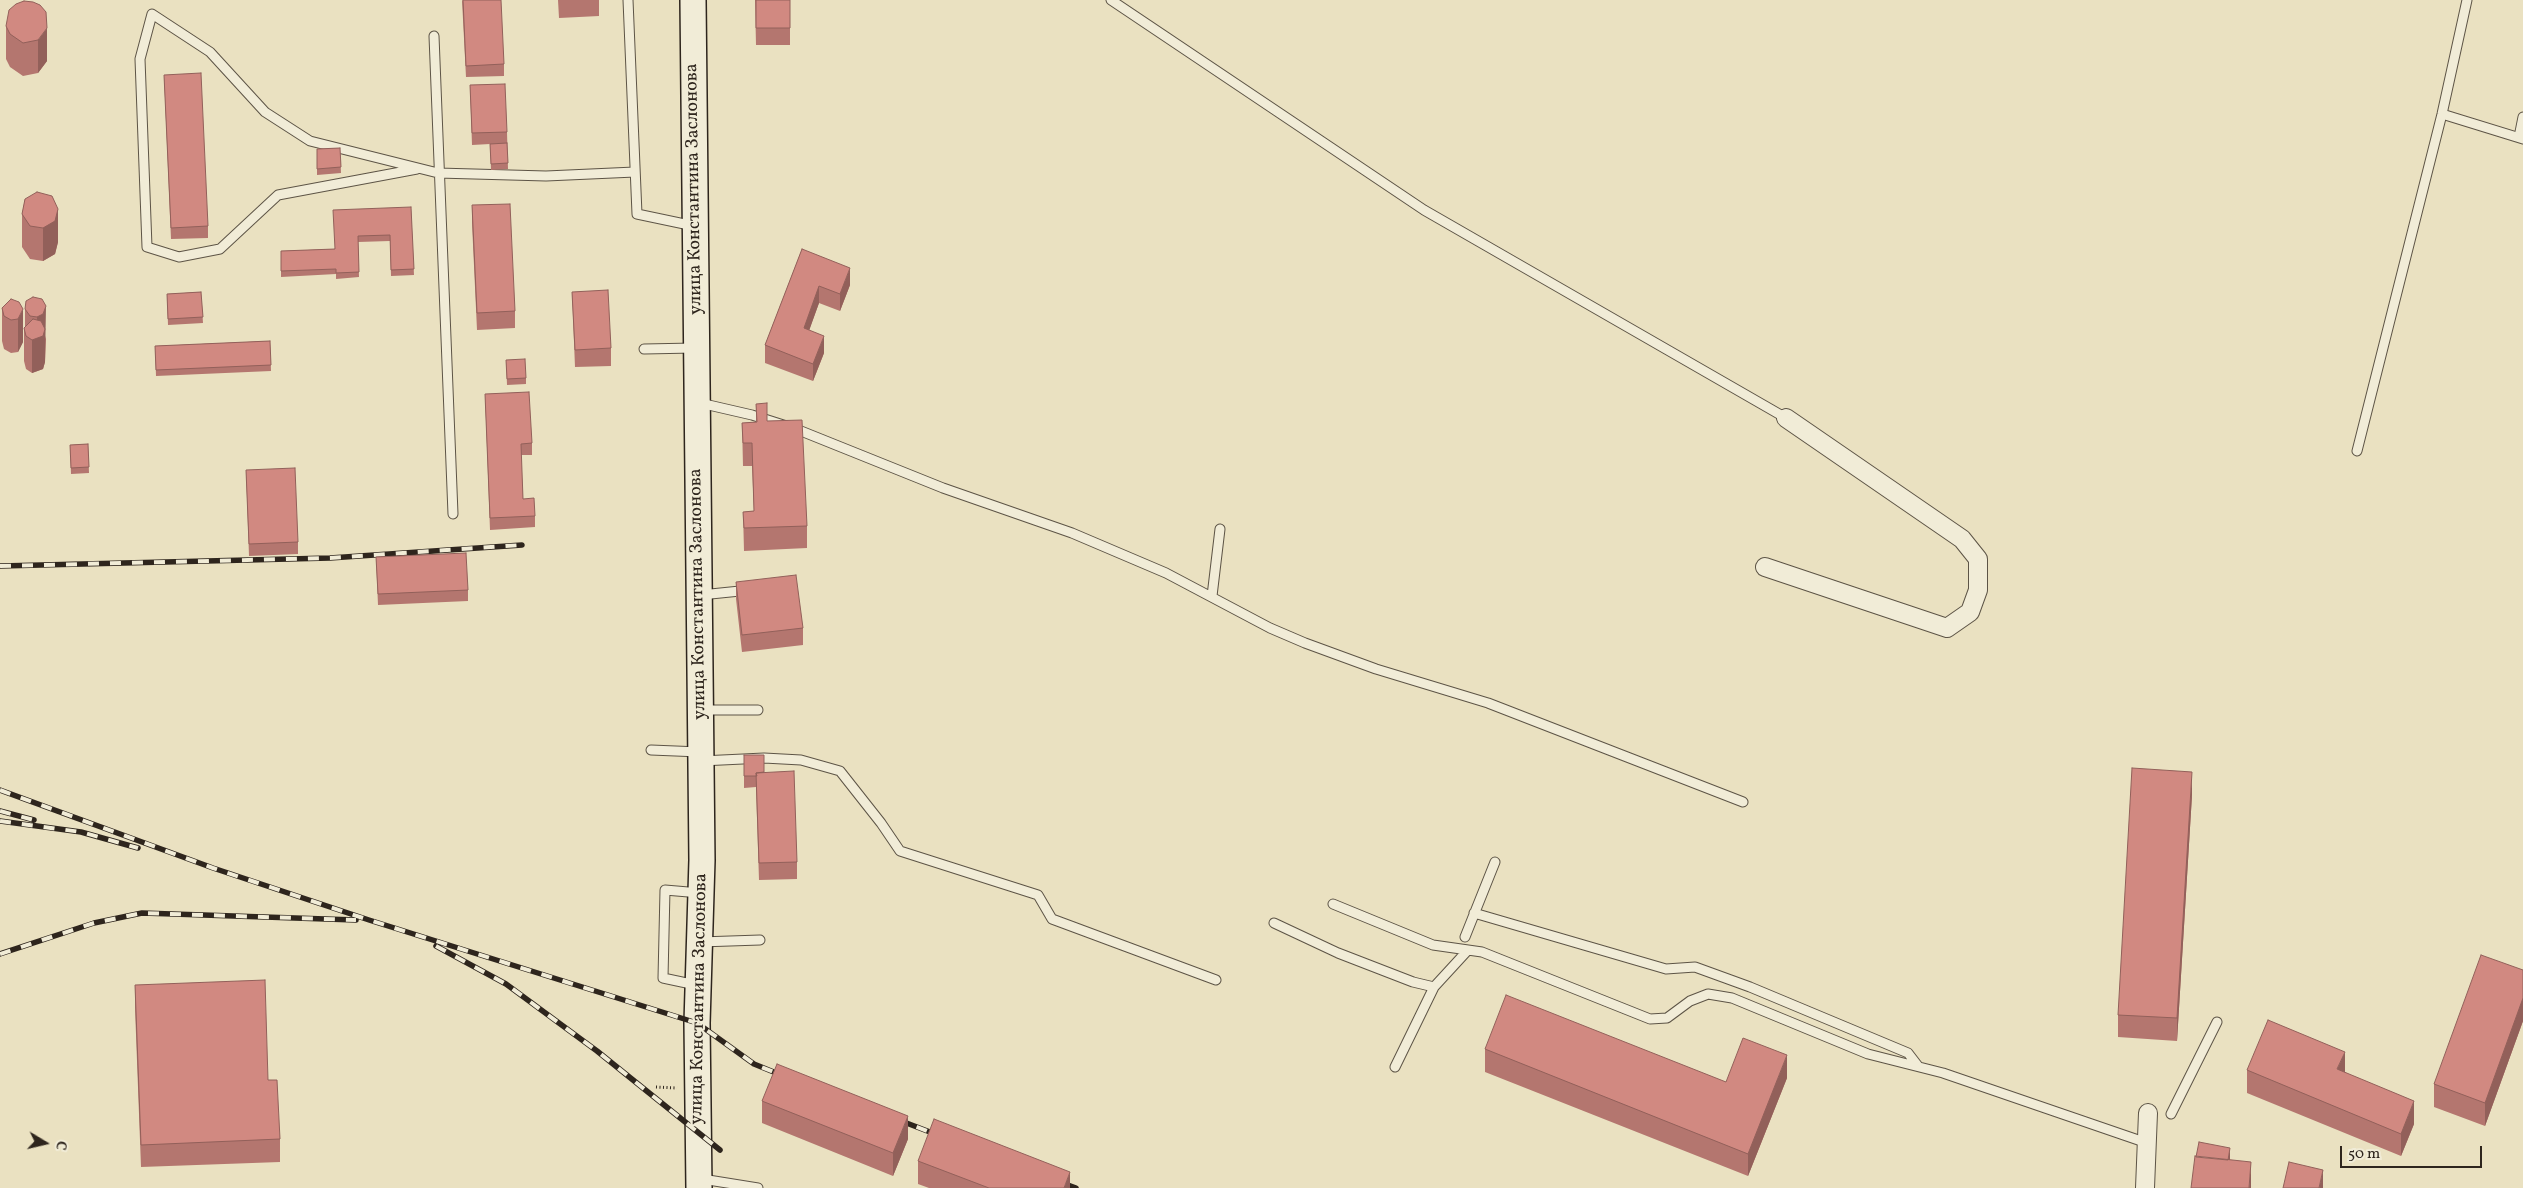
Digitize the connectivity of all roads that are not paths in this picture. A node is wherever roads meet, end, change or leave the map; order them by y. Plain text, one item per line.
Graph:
1 (628, 0) edge
2 (693, 0) edge
3 (1111, 0) edge
4 (2467, 0) edge
5 (434, 36) dead end
6 (2442, 114) junction
7 (2523, 117) edge
8 (2521, 138) edge
9 (417, 169) junction
10 (635, 172) junction
11 (438, 173) junction
12 (695, 226) junction
13 (696, 348) junction
14 (644, 350) dead end
15 (697, 402) junction
16 (1786, 418) joint
17 (2357, 451) dead end
18 (452, 514) dead end
19 (1220, 529) dead end
20 (1765, 567) dead end
21 (740, 591) edge
22 (700, 595) junction
23 (1212, 596) junction
24 (701, 710) junction
25 (758, 710) dead end
26 (651, 750) dead end
27 (701, 756) junction
28 (1743, 802) dead end
29 (1495, 862) dead end
30 (700, 894) junction
31 (1332, 904) dead end
32 (1474, 914) junction
33 (1274, 923) dead end
34 (1464, 937) dead end
35 (760, 940) dead end
36 (699, 942) junction
37 (1468, 950) junction
38 (1216, 980) dead end
39 (698, 986) junction
40 (1434, 987) junction
41 (2217, 1022) dead end
42 (1918, 1066) junction
43 (1395, 1067) dead end
44 (2148, 1113) dead end
45 (2171, 1114) dead end
46 (2147, 1143) junction
47 (699, 1184) edge
48 (758, 1188) edge
49 (2145, 1188) edge

1 - 10 lane
2 - 12 street, улица Константина Заслонова
3 - 16 lane
4 - 6 lane
5 - 11 lane
6 - 8 lane
6 - 17 lane
7 - 8 lane
9 - 9 lane
9 - 11 lane
10 - 11 lane
10 - 12 lane
11 - 18 lane
12 - 13 street, улица Константина Заслонова
13 - 14 lane
13 - 15 street, улица Константина Заслонова
15 - 22 street, улица Константина Заслонова
15 - 23 lane
16 - 20 street
19 - 23 lane
21 - 22 lane
22 - 24 street, улица Константина Заслонова
23 - 28 lane
24 - 25 lane
24 - 27 street, улица Константина Заслонова
26 - 27 lane
27 - 30 street, улица Константина Заслонова
27 - 38 lane
29 - 32 lane
30 - 36 street, улица Константина Заслонова
30 - 39 lane
31 - 37 lane
32 - 34 lane
32 - 42 lane
33 - 40 lane
35 - 36 lane
36 - 39 street, улица Константина Заслонова
37 - 40 lane
37 - 42 lane
39 - 47 street, улица Константина Заслонова
40 - 43 lane
41 - 45 lane
42 - 46 lane
44 - 46 street
46 - 49 street
47 - 48 lane

